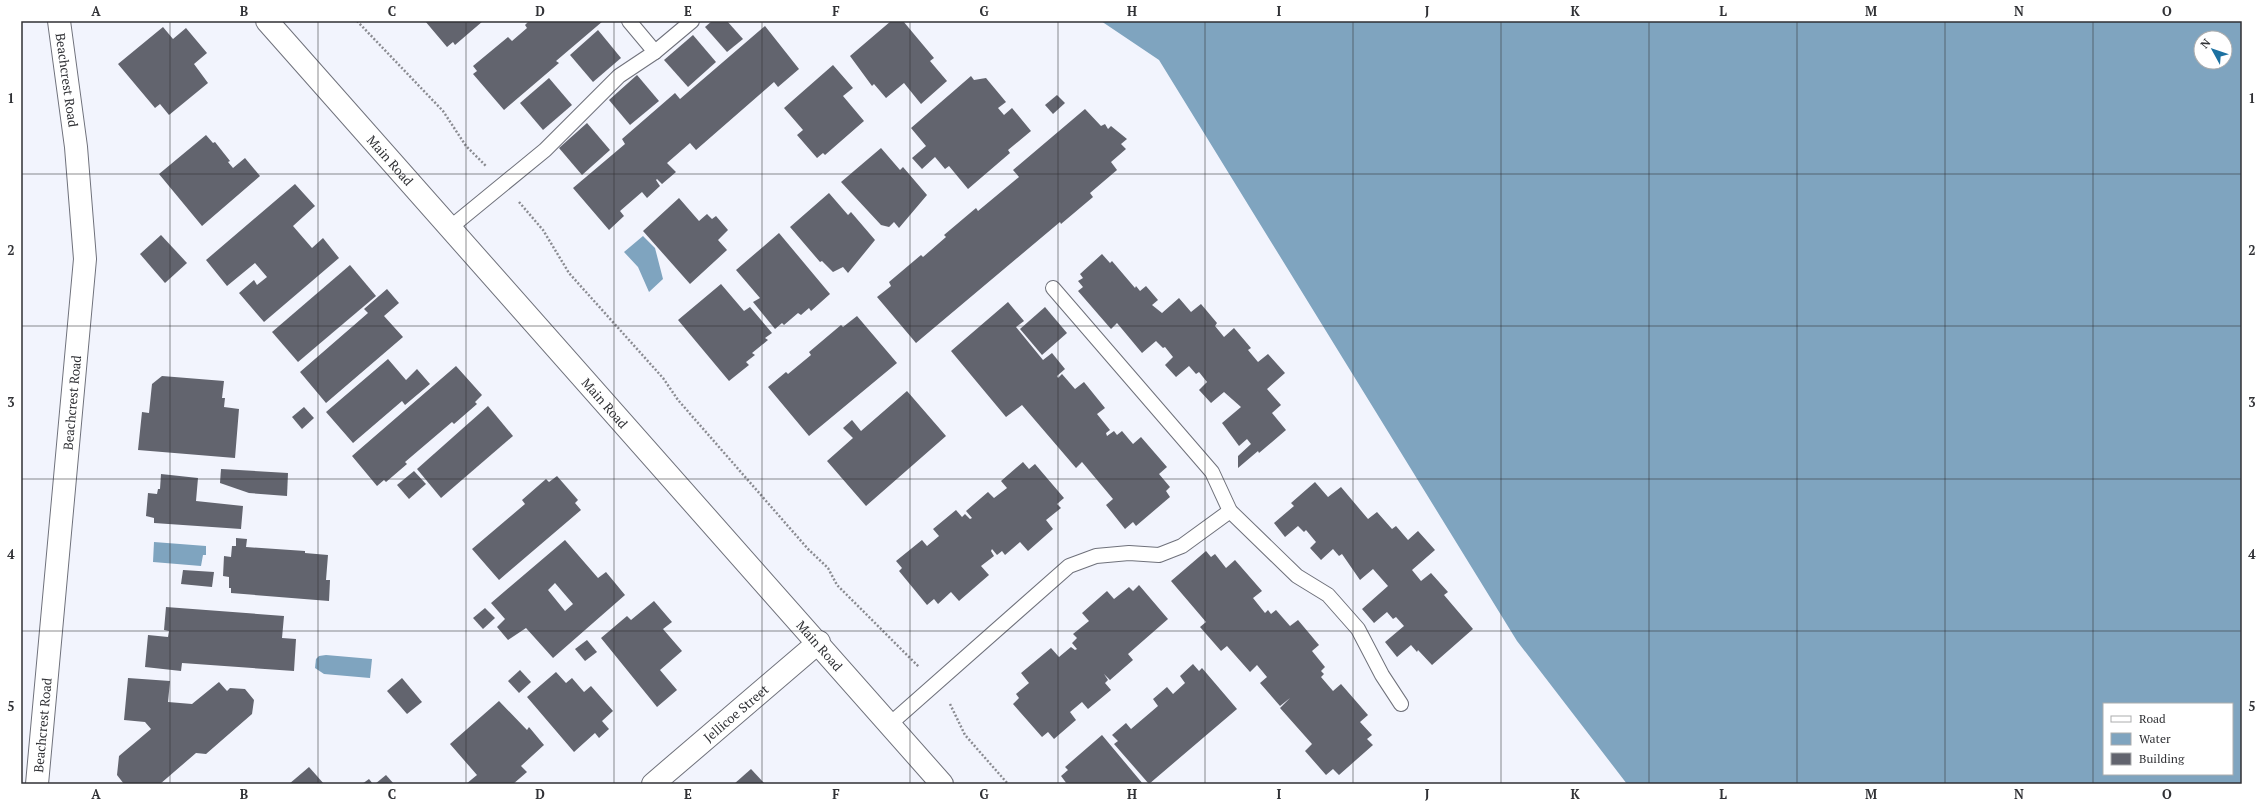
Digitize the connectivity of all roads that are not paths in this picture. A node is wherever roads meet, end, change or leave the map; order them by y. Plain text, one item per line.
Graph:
1 (59, 21) edge
2 (267, 21) edge
3 (629, 21) edge
4 (692, 21) edge
5 (655, 52) junction
6 (451, 227) junction
7 (1053, 288) dead end
8 (1230, 511) junction
9 (818, 642) junction
10 (1401, 704) dead end
11 (890, 724) junction
12 (38, 784) edge
13 (653, 784) edge
14 (942, 784) edge

1 - 12 main road, Beachcrest Road
2 - 6 main road, Main Road
3 - 5 lane
4 - 5 lane
5 - 6 lane
6 - 9 main road, Main Road
7 - 8 lane
8 - 10 lane
8 - 11 lane
9 - 11 main road, Main Road
9 - 13 main road, Jellicoe Street
11 - 14 main road, Main Road

